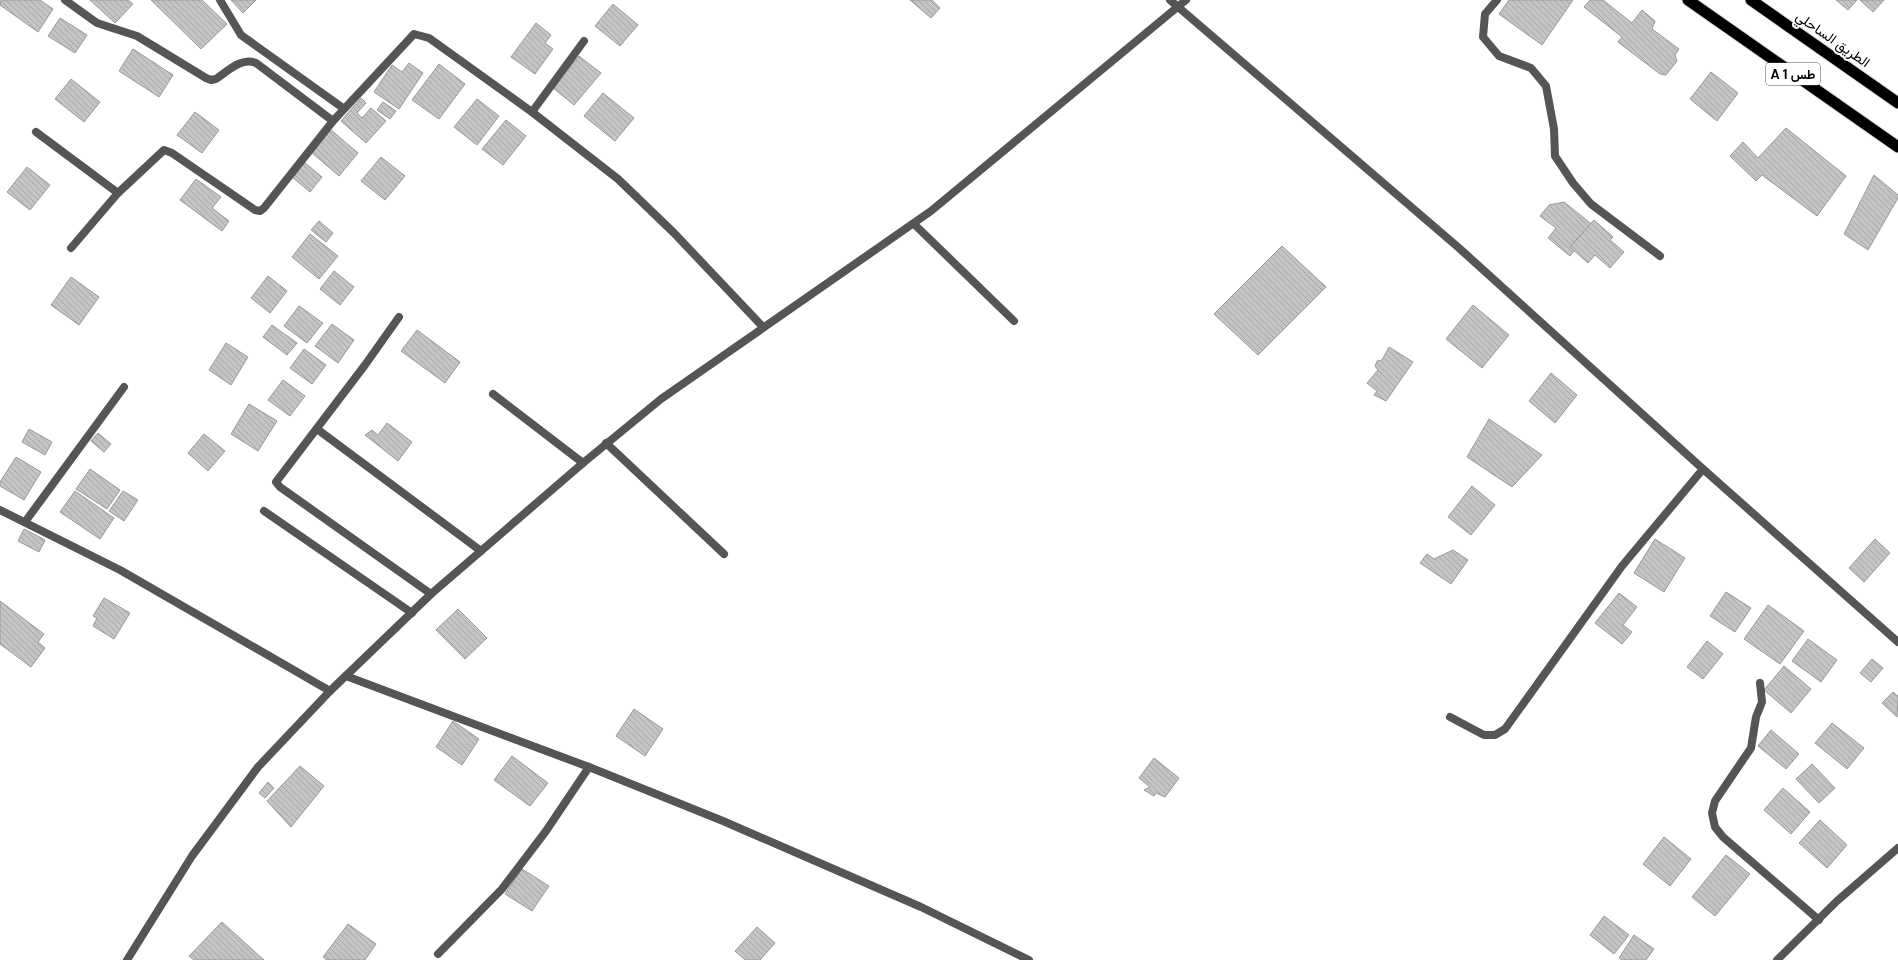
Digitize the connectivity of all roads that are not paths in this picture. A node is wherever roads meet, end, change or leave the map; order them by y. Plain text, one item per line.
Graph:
1 (65, 0) edge
2 (220, 0) edge
3 (1170, 0) edge
4 (1186, 0) edge
5 (1497, 0) edge
6 (1688, 0) edge
7 (1751, 0) edge
8 (1178, 8) junction
9 (584, 41) dead end
10 (1898, 103) edge
11 (343, 108) junction
12 (532, 112) junction
13 (333, 121) junction
14 (36, 132) dead end
15 (1898, 147) edge
16 (118, 193) junction
17 (914, 224) junction
18 (71, 248) dead end
19 (1660, 256) dead end
20 (400, 317) dead end
21 (1014, 321) dead end
22 (763, 327) junction
23 (124, 387) dead end
24 (493, 394) dead end
25 (317, 429) junction
26 (606, 443) junction
27 (583, 463) junction
28 (1703, 468) junction
29 (0, 510) edge
30 (264, 511) dead end
31 (25, 522) junction
32 (481, 551) junction
33 (724, 554) dead end
34 (431, 594) junction
35 (412, 613) junction
36 (1898, 642) edge
37 (346, 676) junction
38 (1760, 683) dead end
39 (330, 691) junction
40 (1450, 717) dead end
41 (589, 767) junction
42 (1898, 848) edge
43 (1818, 920) junction
44 (438, 954) dead end
45 (127, 960) edge
46 (1029, 960) edge
47 (1777, 960) edge

1 - 13 street
2 - 11 street
3 - 8 street
4 - 8 street
5 - 19 street
6 - 15 highway, A 1 طس
7 - 10 highway, الطريق الساحلي
8 - 17 street
8 - 28 street
9 - 12 street
11 - 12 street
11 - 13 street
12 - 22 street
13 - 16 street
14 - 16 street
16 - 18 street
17 - 21 street
17 - 22 street
20 - 25 street
22 - 26 street
23 - 31 street
24 - 27 street
25 - 32 street
25 - 34 street
26 - 27 street
26 - 33 street
27 - 32 street
28 - 36 street
28 - 40 street
29 - 31 street
30 - 35 street
31 - 39 street
32 - 34 street
34 - 35 street
35 - 37 street
37 - 39 street
37 - 41 street
38 - 43 street
39 - 45 street
41 - 44 street
41 - 46 street
42 - 43 street
43 - 47 street

